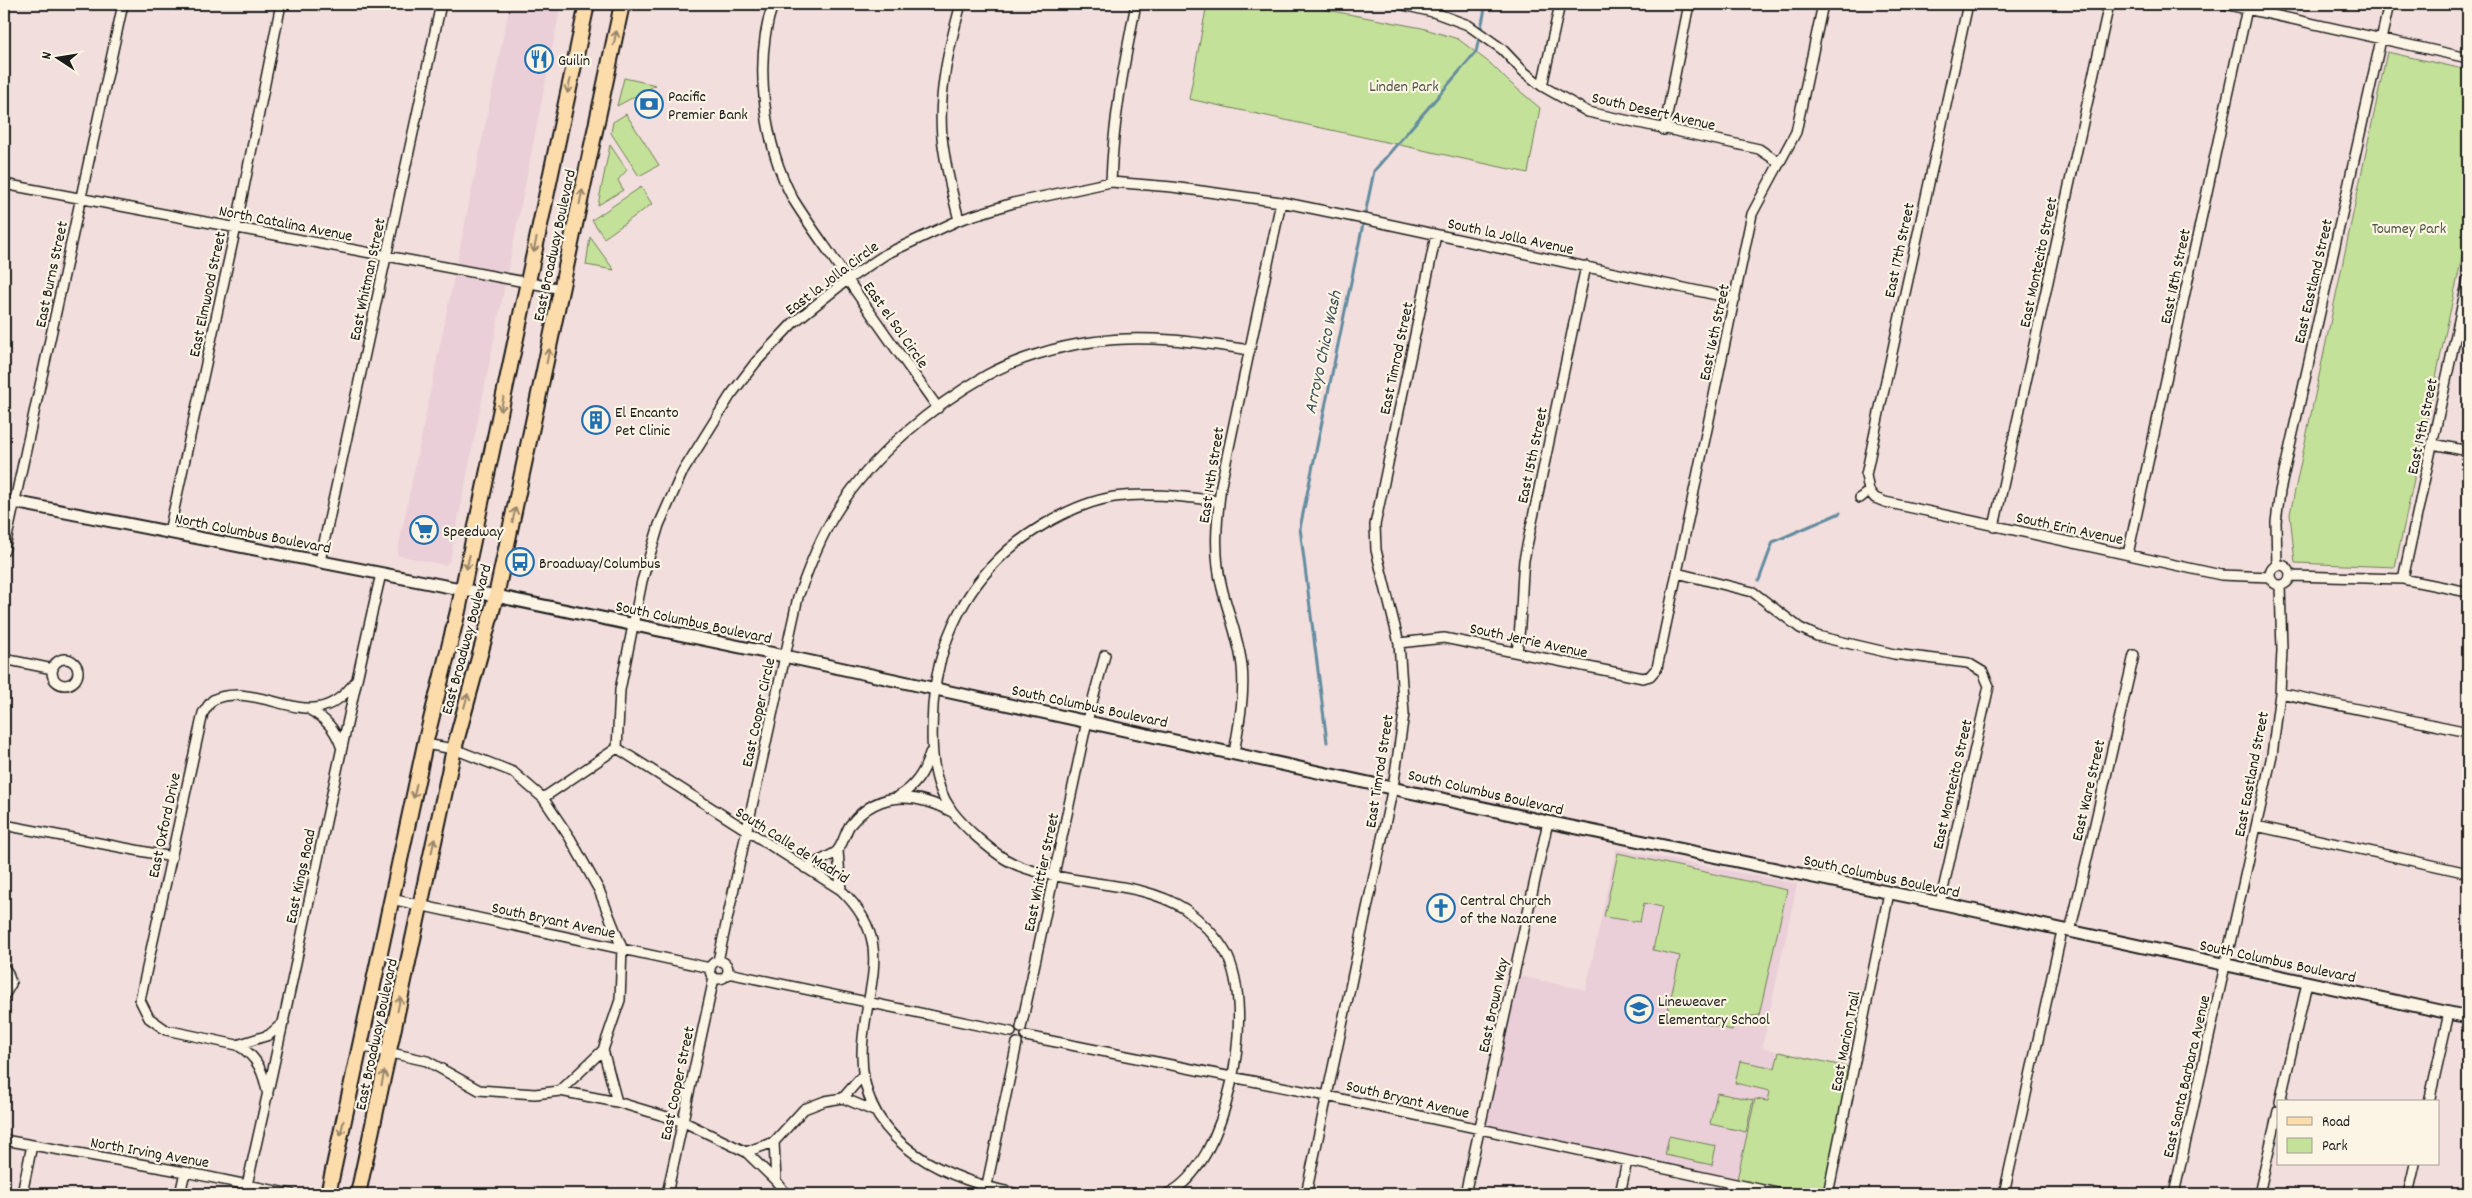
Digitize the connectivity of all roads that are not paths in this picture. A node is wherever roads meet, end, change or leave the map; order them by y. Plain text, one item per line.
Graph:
1 (123, 4) edge
2 (281, 4) edge
3 (441, 4) edge
4 (587, 4) edge
5 (622, 4) edge
6 (773, 4) edge
7 (961, 4) edge
8 (1136, 4) edge
9 (1402, 4) edge
10 (1560, 4) edge
11 (1690, 4) edge
12 (1823, 4) edge
13 (1968, 4) edge
14 (2109, 4) edge
15 (2224, 4) edge
16 (2389, 4) edge
17 (2248, 6) edge
18 (2381, 39) junction
19 (2468, 58) edge
20 (1542, 86) junction
21 (1664, 130) junction
22 (1780, 163) junction
23 (1111, 182) junction
24 (4, 184) edge
25 (82, 199) junction
26 (1280, 202) junction
27 (959, 220) junction
28 (236, 227) junction
29 (1436, 235) junction
30 (386, 257) junction
31 (1586, 266) junction
32 (2468, 279) edge
33 (847, 280) junction
34 (528, 282) junction
35 (562, 288) junction
36 (1735, 299) junction
37 (1250, 350) junction
38 (938, 408) junction
39 (2433, 444) junction
40 (2468, 451) edge
41 (1869, 491) junction
42 (1860, 498) dead end
43 (9, 501) edge
44 (1219, 501) junction
45 (1994, 526) junction
46 (169, 532) junction
47 (4, 551) edge
48 (2128, 554) junction
49 (320, 561) junction
50 (2276, 566) junction
51 (1677, 573) junction
52 (381, 574) junction
53 (2290, 576) junction
54 (2270, 577) junction
55 (2403, 579) junction
56 (2280, 586) junction
57 (462, 590) junction
58 (2468, 592) edge
59 (496, 596) junction
60 (632, 625) junction
61 (1399, 643) junction
62 (1517, 651) junction
63 (1105, 655) dead end
64 (2134, 655) dead end
65 (784, 656) junction
66 (4, 659) edge
67 (53, 669) dead end
68 (1651, 675) junction
69 (355, 682) junction
70 (1656, 684) dead end
71 (934, 689) junction
72 (2280, 693) junction
73 (309, 709) junction
74 (1087, 721) junction
75 (2468, 732) edge
76 (425, 744) junction
77 (932, 745) junction
78 (341, 746) junction
79 (454, 748) junction
80 (617, 748) junction
81 (1234, 753) junction
82 (1393, 787) junction
83 (899, 796) junction
84 (543, 798) junction
85 (953, 813) junction
86 (1548, 822) junction
87 (4, 825) edge
88 (2256, 826) junction
89 (747, 832) junction
90 (838, 851) junction
91 (172, 857) junction
92 (805, 868) junction
93 (2468, 872) edge
94 (1054, 874) junction
95 (841, 890) junction
96 (1889, 893) junction
97 (391, 899) junction
98 (1940, 903) junction
99 (420, 906) junction
100 (2066, 931) junction
101 (622, 948) junction
102 (718, 961) junction
103 (2226, 965) junction
104 (4, 968) edge
105 (710, 968) junction
106 (728, 973) junction
107 (714, 978) junction
108 (2307, 983) junction
109 (4, 996) edge
110 (870, 1002) junction
111 (2449, 1013) junction
112 (2468, 1017) edge
113 (284, 1022) junction
114 (1011, 1032) junction
115 (1024, 1032) junction
116 (1017, 1043) junction
117 (237, 1045) junction
118 (360, 1046) junction
119 (603, 1050) junction
120 (389, 1052) junction
121 (863, 1075) junction
122 (1232, 1079) junction
123 (560, 1091) junction
124 (268, 1096) junction
125 (1328, 1096) junction
126 (843, 1098) junction
127 (2280, 1100) edge
128 (2429, 1100) edge
129 (617, 1102) junction
130 (874, 1111) junction
131 (2277, 1115) edge
132 (684, 1122) junction
133 (1480, 1130) junction
134 (4, 1140) edge
135 (774, 1142) junction
136 (32, 1146) junction
137 (746, 1152) junction
138 (1627, 1161) junction
139 (2415, 1166) edge
140 (185, 1172) junction
141 (776, 1181) junction
142 (247, 1185) junction
143 (986, 1191) edge
144 (22, 1194) edge
145 (180, 1194) edge
146 (291, 1194) edge
147 (328, 1194) edge
148 (358, 1194) edge
149 (667, 1194) edge
150 (786, 1194) edge
151 (1018, 1194) edge
152 (1167, 1194) edge
153 (1306, 1194) edge
154 (1465, 1194) edge
155 (1620, 1194) edge
156 (1780, 1194) edge
157 (1828, 1194) edge
158 (2004, 1194) edge
159 (2174, 1194) edge
160 (2259, 1194) edge
161 (2408, 1194) edge

1 - 25 street, East Burns Street
2 - 28 street, East Elmwood Street
3 - 30 street, East Whitman Street
4 -> 34 main road, East Broadway Boulevard
35 -> 5 main road, East Broadway Boulevard
6 - 33 street, East el Sol Circle
7 - 27 street
8 - 23 street
9 - 20 street, South Desert Avenue
10 - 20 street
11 - 21 street
12 - 22 street, East 16th Street
13 - 41 street, East 17th Street
14 - 45 street, East Montecito Street
15 - 17 street
16 - 18 street, East Eastland Street
17 - 18 street
17 - 48 street, East 18th Street
18 - 19 street
18 - 50 street, East Eastland Street
20 - 21 street, South Desert Avenue
21 - 22 street, South Desert Avenue
22 - 36 street, East 16th Street
23 - 26 street, East la Jolla Circle
23 - 27 street, East la Jolla Circle
24 - 25 street, North Catalina Avenue
25 - 28 street, North Catalina Avenue
25 - 43 street, East Burns Street
26 - 29 street, South la Jolla Avenue
26 - 37 street, East 14th Street
27 - 33 street, East la Jolla Circle
28 - 30 street, North Catalina Avenue
28 - 46 street, East Elmwood Street
29 - 31 street, South la Jolla Avenue
29 - 61 street, East Timrod Street
30 - 34 street, North Catalina Avenue
30 - 49 street, East Whitman Street
31 - 36 street, South la Jolla Avenue
31 - 62 street, East 15th Street
32 - 39 street, East 19th Street
33 - 38 street, East el Sol Circle
33 - 60 street, East la Jolla Circle
34 - 35 street, North Catalina Avenue
34 -> 57 main road, East Broadway Boulevard
59 -> 35 main road, East Broadway Boulevard
36 - 51 street, East 16th Street
37 - 38 street, East Cooper Circle
37 - 44 street, East 14th Street
38 - 65 street, East Cooper Circle
39 - 40 street
39 - 55 street, East 19th Street
41 - 42 street
41 - 45 street, South Erin Avenue
43 - 46 street, North Columbus Boulevard
43 - 47 street, East Burns Street
44 - 71 street
44 - 81 street, East 14th Street
45 - 48 street, South Erin Avenue
46 - 49 street, North Columbus Boulevard
48 - 54 street, South Erin Avenue
49 - 52 street, North Columbus Boulevard
50 - 53 street
50 - 54 street
51 - 68 street, East 16th Street
51 - 98 street, East Montecito Street
52 - 57 street, North Columbus Boulevard
52 - 69 street, East Kings Road
53 - 55 street
53 - 56 street
54 - 56 street
55 - 58 street
56 - 72 street, East Eastland Street
57 - 59 street, North Columbus Boulevard
57 - 76 main road, East Broadway Boulevard
59 - 60 street, South Columbus Boulevard
79 -> 59 main road, East Broadway Boulevard
60 - 65 street, South Columbus Boulevard
60 - 80 street, East la Jolla Circle
61 - 62 street, South Jerrie Avenue
61 - 82 street, East Timrod Street
62 - 68 street, South Jerrie Avenue
63 - 74 street, East Whittier Street
64 - 100 street, East Ware Street
65 - 71 street, South Columbus Boulevard
65 - 89 street, East Cooper Circle
66 - 67 street
68 - 70 street
69 - 73 street, East Oxford Drive
69 - 78 street, East Kings Road
71 - 74 street, South Columbus Boulevard
71 - 77 street
72 - 75 street
72 - 88 street, East Eastland Street
73 - 78 street
73 - 91 street, East Oxford Drive
74 - 81 street, South Columbus Boulevard
74 - 94 street, East Whittier Street
76 - 79 street
76 -> 97 main road, East Broadway Boulevard
77 - 83 street
77 - 85 street
78 - 113 street, East Kings Road
79 - 84 street
99 -> 79 main road, East Broadway Boulevard
80 - 84 street
80 - 89 street, South Calle de Madrid
81 - 82 street, South Columbus Boulevard
82 - 86 street, South Columbus Boulevard
82 - 125 street, East Timrod Street
83 - 85 street
83 - 90 street
84 - 101 street
85 - 94 street
86 - 96 street, South Columbus Boulevard
86 - 133 street, East Brown Way
87 - 91 street
88 - 93 street
88 - 103 street, East Eastland Street
89 - 92 street, South Calle de Madrid
89 - 102 street
90 - 92 street
90 - 95 street
91 - 117 street, East Oxford Drive
92 - 95 street, South Calle de Madrid
94 - 115 street, East Whittier Street
94 - 122 street
95 - 110 street, South Calle de Madrid
96 - 98 street, South Columbus Boulevard
96 - 157 street, East Marion Trail
97 - 99 street, South Bryant Avenue
97 - 118 main road, East Broadway Boulevard
98 - 100 street, South Columbus Boulevard
99 - 101 street, South Bryant Avenue
120 -> 99 main road, East Broadway Boulevard
100 - 103 street, South Columbus Boulevard
100 - 158 street, East Ware Street
101 - 105 street, South Bryant Avenue
101 - 119 street
102 - 105 street
102 - 106 street
103 - 108 street, South Columbus Boulevard
103 - 159 street, East Santa Barbara Avenue
104 - 109 street
105 - 107 street
106 - 107 street
106 - 110 street
107 - 132 street, East Cooper Street
108 - 111 street, South Columbus Boulevard
108 - 127 street
110 - 114 street
110 - 121 street, South Calle de Madrid
111 - 112 street, South Columbus Boulevard
111 - 128 street
113 - 117 street, East Oxford Drive
113 - 124 street, East Kings Road
114 - 115 street
114 - 116 street
115 - 116 street
115 - 122 street, South Bryant Avenue
116 - 143 street
117 - 124 street, East Oxford Drive
118 - 120 street
118 -> 147 main road, East Broadway Boulevard
119 - 123 street
119 - 129 street
120 - 123 street
148 -> 120 main road, East Broadway Boulevard
121 - 126 street
121 - 130 street, South Calle de Madrid
122 - 125 street, South Bryant Avenue
122 - 152 street
123 - 129 street
124 - 142 street, East Kings Road
125 - 133 street, South Bryant Avenue
125 - 153 street, East Timrod Street
126 - 130 street
126 - 135 street
129 - 132 street
130 - 143 street, South Calle de Madrid
131 - 160 street
132 - 137 street
132 - 149 street, East Cooper Street
133 - 138 street, South Bryant Avenue
133 - 154 street, East Brown Way
134 - 136 street, North Irving Avenue
135 - 137 street
135 - 141 street
136 - 140 street, North Irving Avenue
136 - 144 street
137 - 141 street
138 - 155 street
138 - 156 street, South Bryant Avenue
139 - 161 street
140 - 142 street, North Irving Avenue
140 - 145 street
141 - 150 street
142 - 146 street, North Irving Avenue
143 - 151 street, South Calle de Madrid

